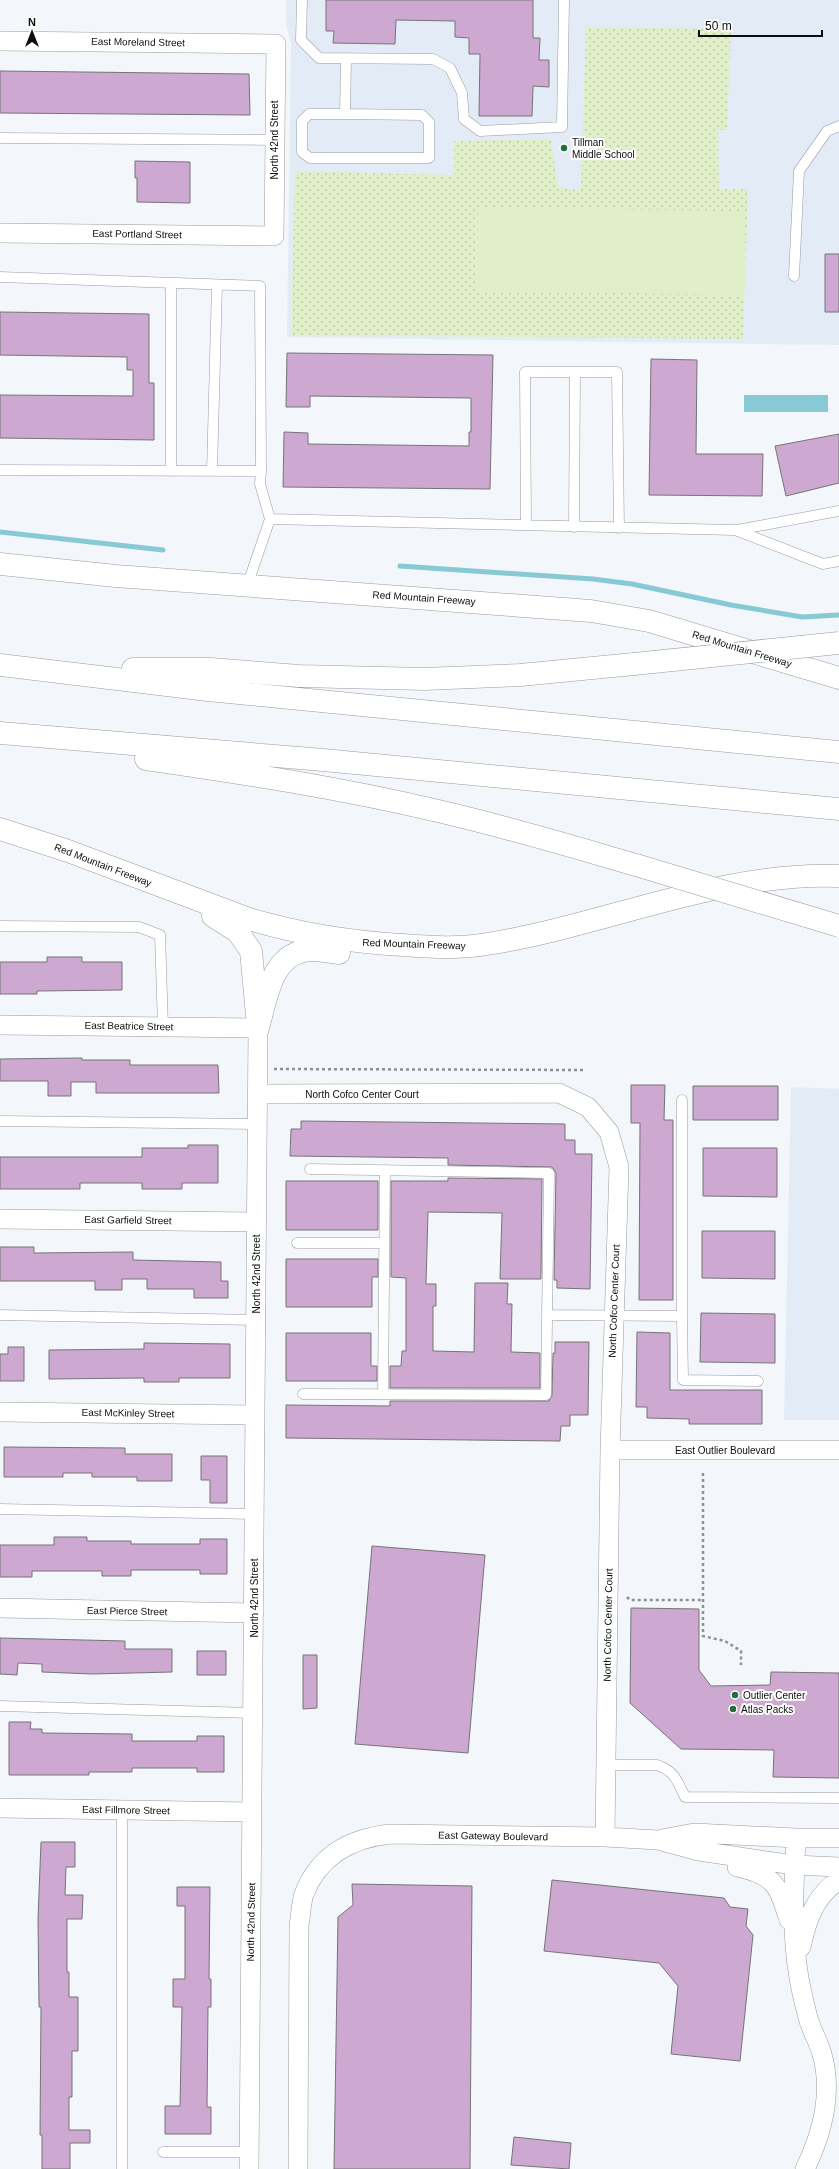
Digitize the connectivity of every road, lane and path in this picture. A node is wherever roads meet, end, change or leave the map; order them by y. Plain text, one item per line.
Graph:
1 (302, 0) edge
2 (564, 0) edge
3 (0, 41) edge
4 (276, 44) joint
5 (346, 59) junction
6 (345, 114) junction
7 (839, 126) edge
8 (0, 138) edge
9 (275, 140) junction
10 (0, 233) edge
11 (274, 236) joint
12 (794, 276) dead end
13 (0, 277) edge
14 (171, 283) junction
15 (217, 284) junction
16 (575, 372) junction
17 (0, 470) edge
18 (171, 471) junction
19 (212, 471) junction
20 (261, 471) junction
21 (839, 511) edge
22 (270, 519) junction
23 (526, 526) junction
24 (574, 526) junction
25 (619, 528) junction
26 (735, 530) junction
27 (839, 561) edge
28 (0, 564) edge
29 (247, 586) junction
30 (839, 643) edge
31 (0, 665) edge
32 (41, 669) junction
33 (839, 678) edge
34 (0, 733) edge
35 (0, 738) edge
36 (839, 752) edge
37 (839, 809) edge
38 (0, 829) edge
39 (839, 876) edge
40 (171, 891) junction
41 (0, 926) edge
42 (839, 926) edge
43 (458, 948) junction
44 (0, 1025) edge
45 (163, 1027) junction
46 (258, 1028) junction
47 (258, 1068) junction
48 (584, 1070) dead end
49 (258, 1094) junction
50 (682, 1100) dead end
51 (0, 1121) edge
52 (257, 1124) junction
53 (310, 1169) dead end
54 (385, 1170) junction
55 (0, 1218) edge
56 (257, 1222) junction
57 (297, 1243) dead end
58 (384, 1243) junction
59 (0, 1315) edge
60 (548, 1315) junction
61 (614, 1315) junction
62 (682, 1316) junction
63 (256, 1320) junction
64 (758, 1381) dead end
65 (303, 1394) dead end
66 (383, 1394) junction
67 (0, 1412) edge
68 (255, 1415) junction
69 (610, 1450) junction
70 (839, 1450) edge
71 (703, 1473) dead end
72 (0, 1509) edge
73 (254, 1514) junction
74 (627, 1596) dead end
75 (703, 1600) junction
76 (0, 1608) edge
77 (254, 1613) junction
78 (741, 1665) dead end
79 (0, 1706) edge
80 (253, 1713) junction
81 (606, 1765) junction
82 (839, 1798) edge
83 (0, 1808) edge
84 (122, 1810) junction
85 (252, 1812) junction
86 (605, 1837) junction
87 (796, 1838) junction
88 (839, 1838) edge
89 (658, 1840) junction
90 (699, 1851) junction
91 (794, 1865) junction
92 (839, 1867) edge
93 (839, 1880) edge
94 (794, 1935) junction
95 (798, 1964) junction
96 (163, 2152) dead end
97 (249, 2160) edge
98 (122, 2169) edge
99 (298, 2169) edge
100 (805, 2169) edge

1 - 5 lane
2 - 5 lane
3 - 4 street, East Moreland Street
4 - 9 street, North 42nd Street
5 - 6 lane
6 - 6 lane
7 - 12 lane
8 - 9 lane
9 - 11 street, North 42nd Street
10 - 11 street, East Portland Street
13 - 14 lane
14 - 15 lane
14 - 18 lane
15 - 19 lane
15 - 20 lane
16 - 23 lane
16 - 24 lane
16 - 25 lane
17 - 18 lane
18 - 19 lane
19 - 20 lane
20 - 22 lane
21 - 26 lane
22 - 23 lane
22 - 29 lane
23 - 24 lane
24 - 25 lane
25 - 26 lane
26 - 27 lane
28 - 29 main road, Red Mountain Freeway
29 - 33 main road, Red Mountain Freeway
30 - 32 main road, bridge
31 - 32 main road
32 - 36 main road
34 - 37 main road
35 - 42 main road, bridge
38 - 40 main road, Red Mountain Freeway
39 - 43 main road, Red Mountain Freeway
40 - 43 main road, Red Mountain Freeway
40 - 46 main road
41 - 45 lane
43 - 46 main road
44 - 45 street, East Beatrice Street
45 - 46 street, East Beatrice Street
46 - 47 street, North 42nd Street
47 - 48 path
47 - 49 street, North 42nd Street
49 - 52 street, North 42nd Street
49 - 61 street, North Cofco Center Court
50 - 62 lane
51 - 52 lane
52 - 56 street, North 42nd Street
53 - 54 lane
54 - 58 lane
54 - 60 lane
55 - 56 street, East Garfield Street
56 - 63 street, North 42nd Street
57 - 58 lane
58 - 66 lane
59 - 63 lane
60 - 61 lane
60 - 66 lane
61 - 62 lane
61 - 69 street, North Cofco Center Court
62 - 64 lane
63 - 68 street, North 42nd Street
65 - 66 lane
67 - 68 street, East McKinley Street
68 - 73 street, North 42nd Street
69 - 70 street, East Outlier Boulevard
69 - 81 street, North Cofco Center Court
71 - 75 path
72 - 73 lane
73 - 77 street, North 42nd Street
74 - 75 path
75 - 78 path
76 - 77 street, East Pierce Street
77 - 80 street, North 42nd Street
79 - 80 lane
80 - 85 street, North 42nd Street
81 - 82 lane
81 - 86 street, North Cofco Center Court
83 - 84 street, East Fillmore Street
84 - 85 street, East Fillmore Street
84 - 98 lane
85 - 97 street, North 42nd Street
86 - 89 street, East Gateway Boulevard
86 - 99 street, East Gateway Boulevard
87 - 88 street, East Gateway Boulevard
87 - 89 street, East Gateway Boulevard
87 - 91 street
89 - 90 street, East Gateway Boulevard
90 - 91 street, East Gateway Boulevard
90 - 94 street, East Gateway Boulevard
91 - 92 street, East Gateway Boulevard
91 - 94 street
93 - 95 street
94 - 95 street
95 - 100 street
96 - 97 lane

